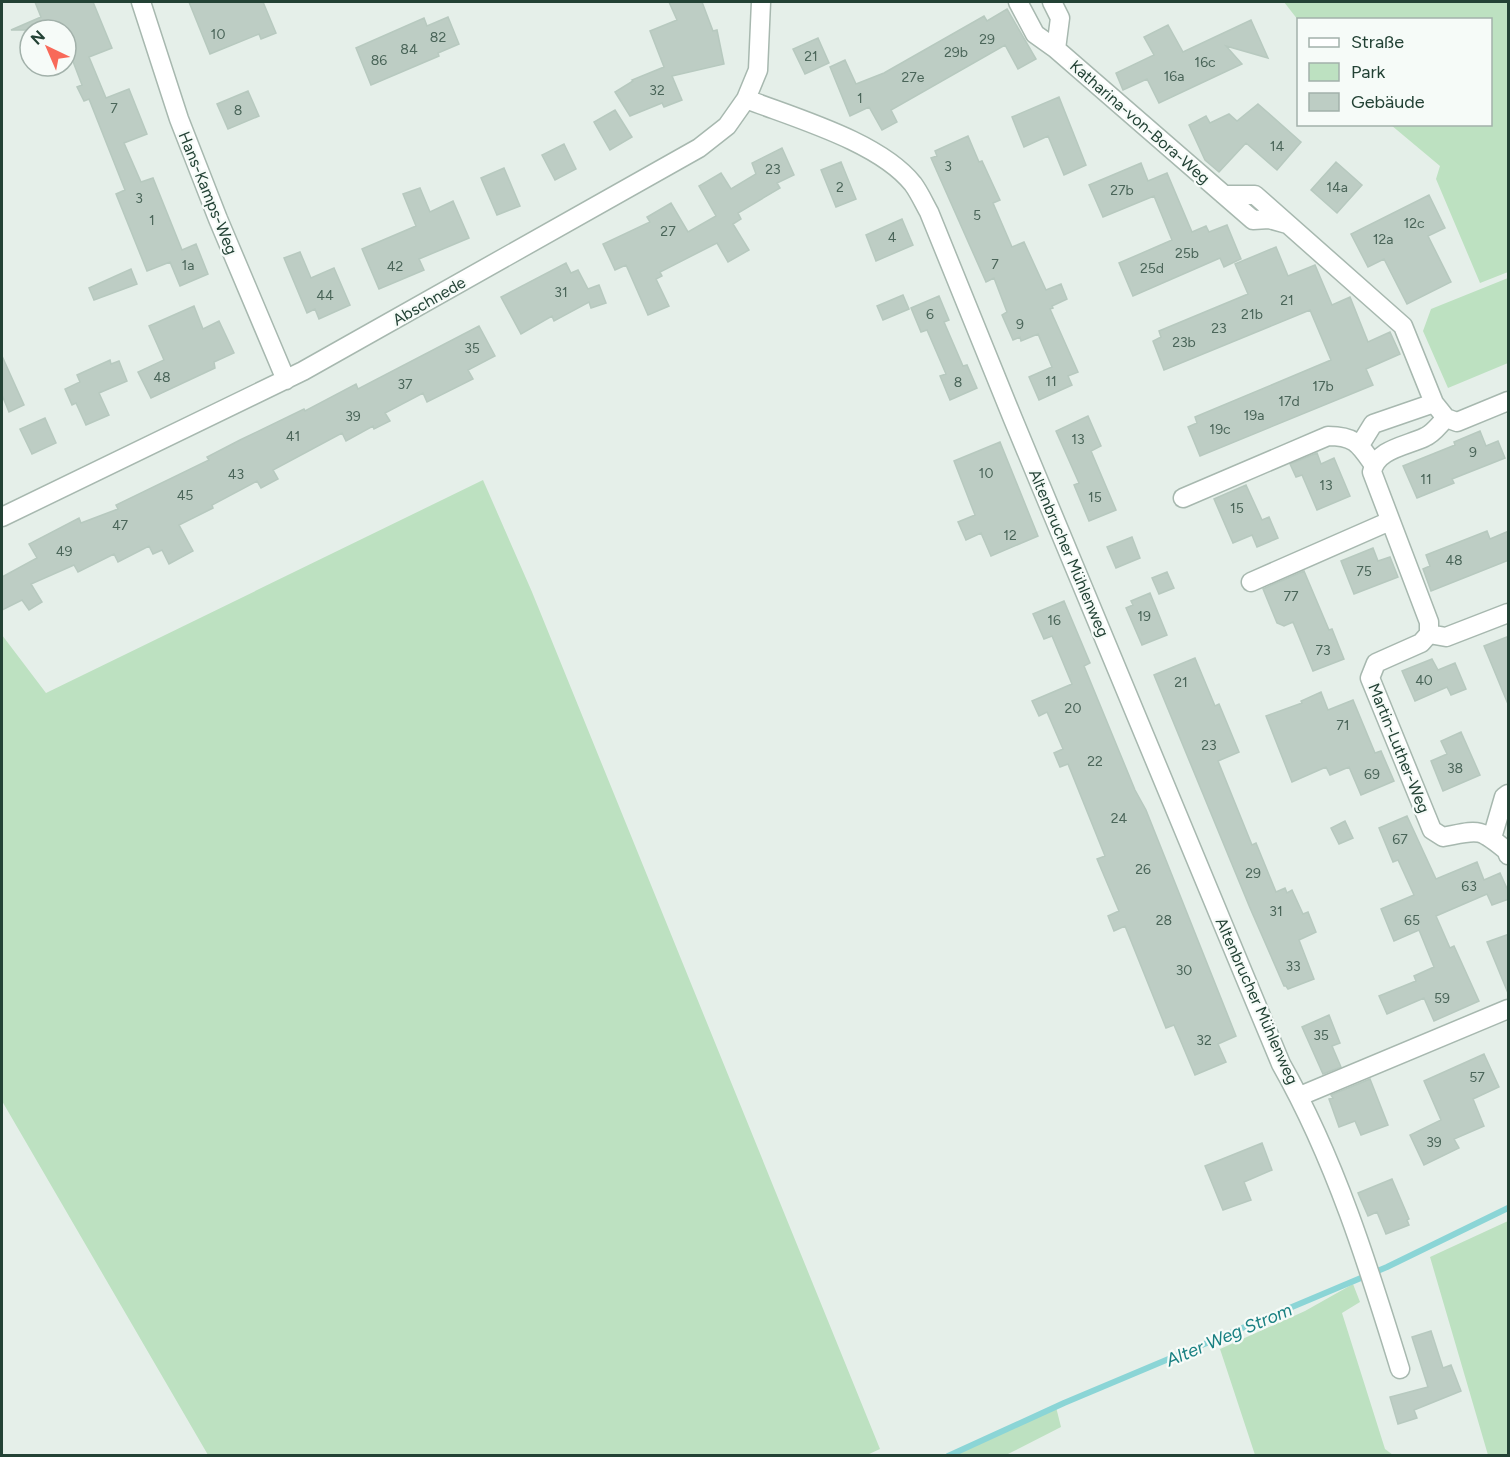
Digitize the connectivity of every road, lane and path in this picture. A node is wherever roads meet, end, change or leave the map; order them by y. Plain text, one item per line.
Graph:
1 (141, 2) edge
2 (761, 2) edge
3 (1018, 2) edge
4 (1052, 2) edge
5 (1056, 49) junction
6 (746, 99) junction
7 (286, 380) junction
8 (1509, 401) edge
9 (1434, 403) junction
10 (1446, 418) junction
11 (1360, 445) junction
12 (1373, 464) junction
13 (1183, 498) dead end
14 (2, 517) edge
15 (1390, 521) junction
16 (1251, 582) dead end
17 (1509, 613) edge
18 (1429, 634) junction
19 (1509, 794) edge
20 (1492, 838) junction
21 (1509, 855) edge
22 (1509, 1009) edge
23 (1300, 1096) junction
24 (1400, 1370) dead end

1 - 7 street, Hans-Kamps-Weg
2 - 6 street, Abschnede
3 - 5 street, Katharina-von-Bora-Weg
4 - 5 street, Katharina-von-Bora-Weg
5 - 9 street, Katharina-von-Bora-Weg
6 - 7 street, Abschnede
6 - 23 street, Altenbrucher Mühlenweg
7 - 14 street, Abschnede
8 - 10 street
9 - 10 street, Katharina-von-Bora-Weg
9 - 11 street
10 - 12 street
11 - 12 street
11 - 13 street
12 - 15 street
15 - 16 street
15 - 18 street
17 - 18 street
18 - 20 street, Martin-Luther-Weg
19 - 20 street
20 - 21 street
22 - 23 street, Altenbrucher Mühlenweg
23 - 24 street, Altenbrucher Mühlenweg

